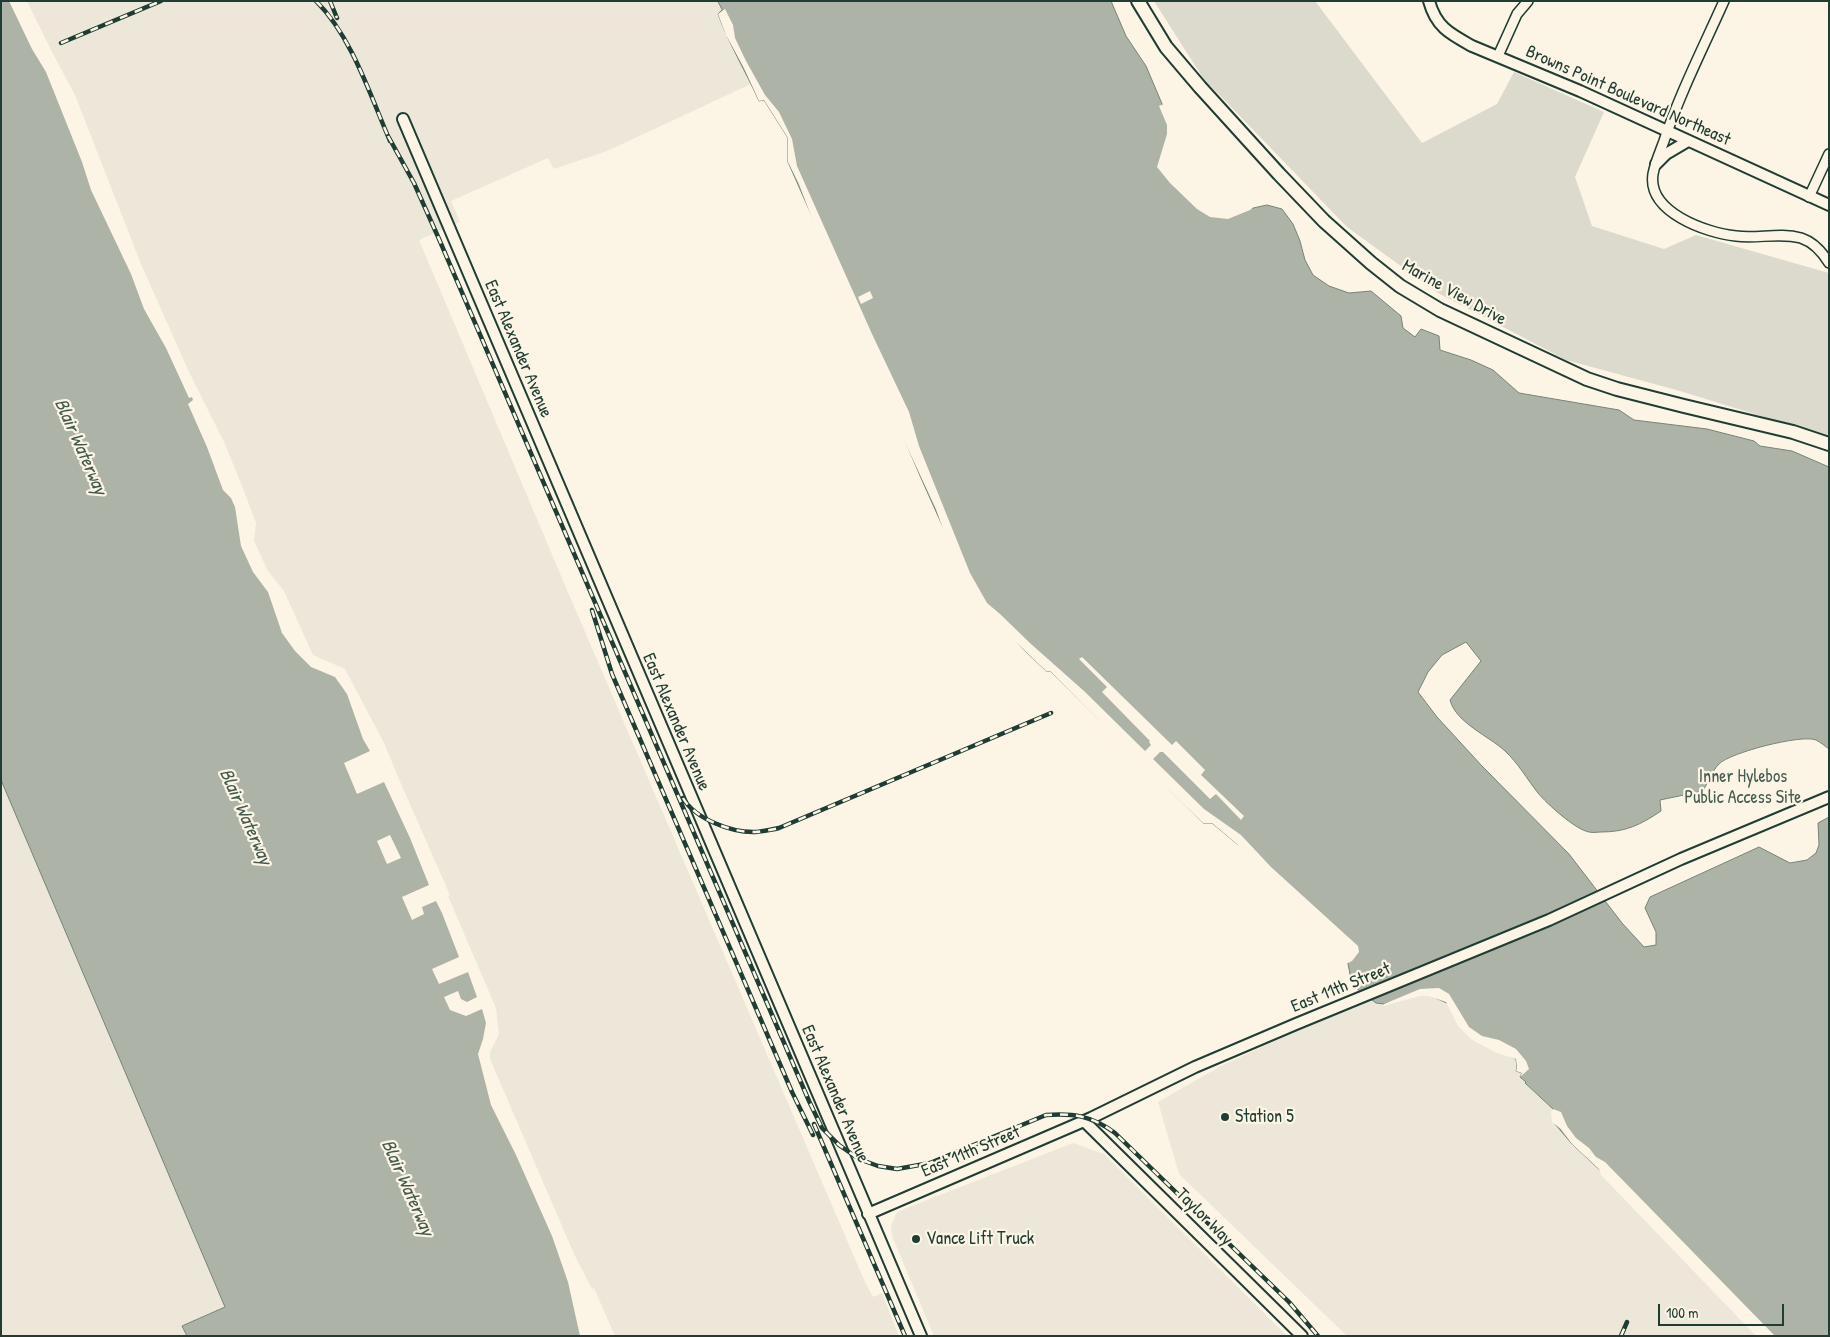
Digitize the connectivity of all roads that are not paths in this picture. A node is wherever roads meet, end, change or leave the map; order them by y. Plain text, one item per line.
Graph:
1 (1138, 1) edge
2 (1429, 1) edge
3 (1528, 1) edge
4 (1724, 1) edge
5 (1498, 56) junction
6 (403, 119) dead end
7 (1667, 131) junction
8 (1688, 141) junction
9 (1829, 154) edge
10 (1656, 164) junction
11 (1809, 197) junction
12 (1829, 205) edge
13 (1829, 263) edge
14 (1829, 444) edge
15 (1829, 797) edge
16 (1084, 1121) junction
17 (868, 1214) junction
18 (921, 1336) edge
19 (1302, 1336) edge

1 - 14 main road, Marine View Drive
2 - 5 street, Browns Point Boulevard Northeast
3 - 5 street
4 - 7 street
5 - 7 street, Browns Point Boulevard Northeast
6 - 17 street, East Alexander Avenue
7 - 8 street, Browns Point Boulevard Northeast
7 - 10 street
8 - 10 street
8 - 11 street, Browns Point Boulevard Northeast
9 - 11 street
10 - 13 street
11 - 12 street, Browns Point Boulevard Northeast
15 - 16 street, East 11th Street
16 - 17 street, East 11th Street
16 - 19 street, Taylor Way
17 - 18 street, East Alexander Avenue

